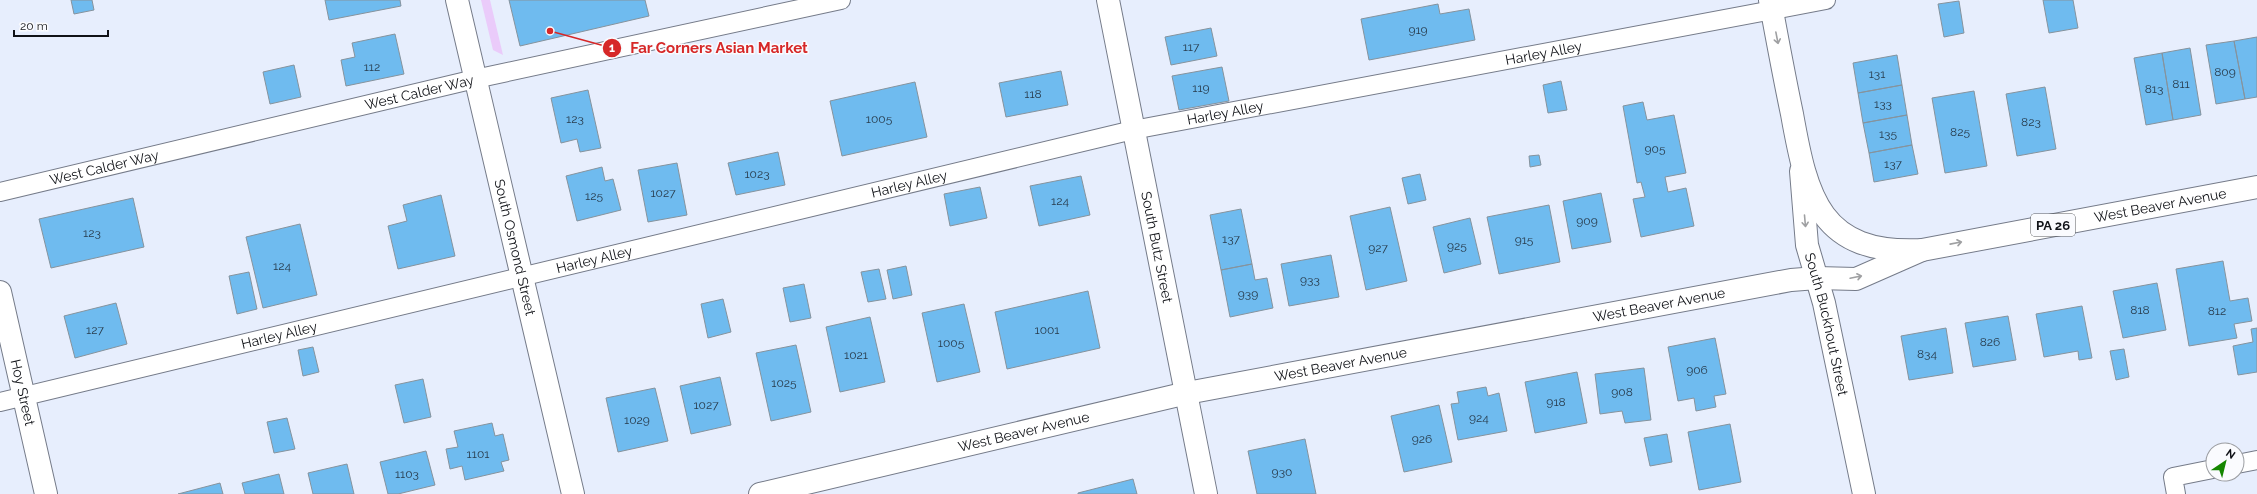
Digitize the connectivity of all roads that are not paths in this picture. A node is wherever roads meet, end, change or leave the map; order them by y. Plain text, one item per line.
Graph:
1 (457, 0) edge
2 (841, 0) edge
3 (1108, 0) edge
4 (1826, 0) edge
5 (1771, 5) edge
6 (475, 79) junction
7 (1133, 130) junction
8 (1800, 154) junction
9 (2257, 187) edge
10 (0, 192) edge
11 (1850, 237) joint
12 (1922, 250) junction
13 (522, 275) junction
14 (1817, 278) junction
15 (0, 292) edge
16 (1187, 393) junction
17 (24, 396) junction
18 (0, 402) edge
19 (2257, 460) edge
20 (2245, 462) edge
21 (2205, 472) edge
22 (2175, 485) edge
23 (46, 494) edge
24 (573, 494) edge
25 (760, 494) edge
26 (1206, 494) edge
27 (1864, 494) edge

1 - 6 street, South Osmond Street
2 - 6 lane, West Calder Way
3 - 7 street, South Butz Street
4 - 5 lane, Harley Alley
5 - 7 lane, Harley Alley
5 -> 8 street, South Buckhout Street / PA 26
6 - 10 lane, West Calder Way
6 - 13 street, South Osmond Street
7 - 13 lane, Harley Alley
7 - 16 street, South Butz Street
8 - 11 street, South Buckhout Street / PA 26
8 -> 14 street, South Buckhout Street
12 -> 9 street, West Beaver Avenue / PA 26
11 - 12 street, West Beaver Avenue / PA 26
14 -> 12 street, West Beaver Avenue
13 - 17 lane, Harley Alley
13 - 24 street, South Osmond Street
14 - 16 street, West Beaver Avenue
14 - 27 street, South Buckhout Street
15 - 17 street, Hoy Street
16 - 25 street, West Beaver Avenue
16 - 26 street, South Butz Street
17 - 18 lane, Harley Alley
17 - 23 street, Hoy Street
19 - 20 lane
21 - 22 lane

